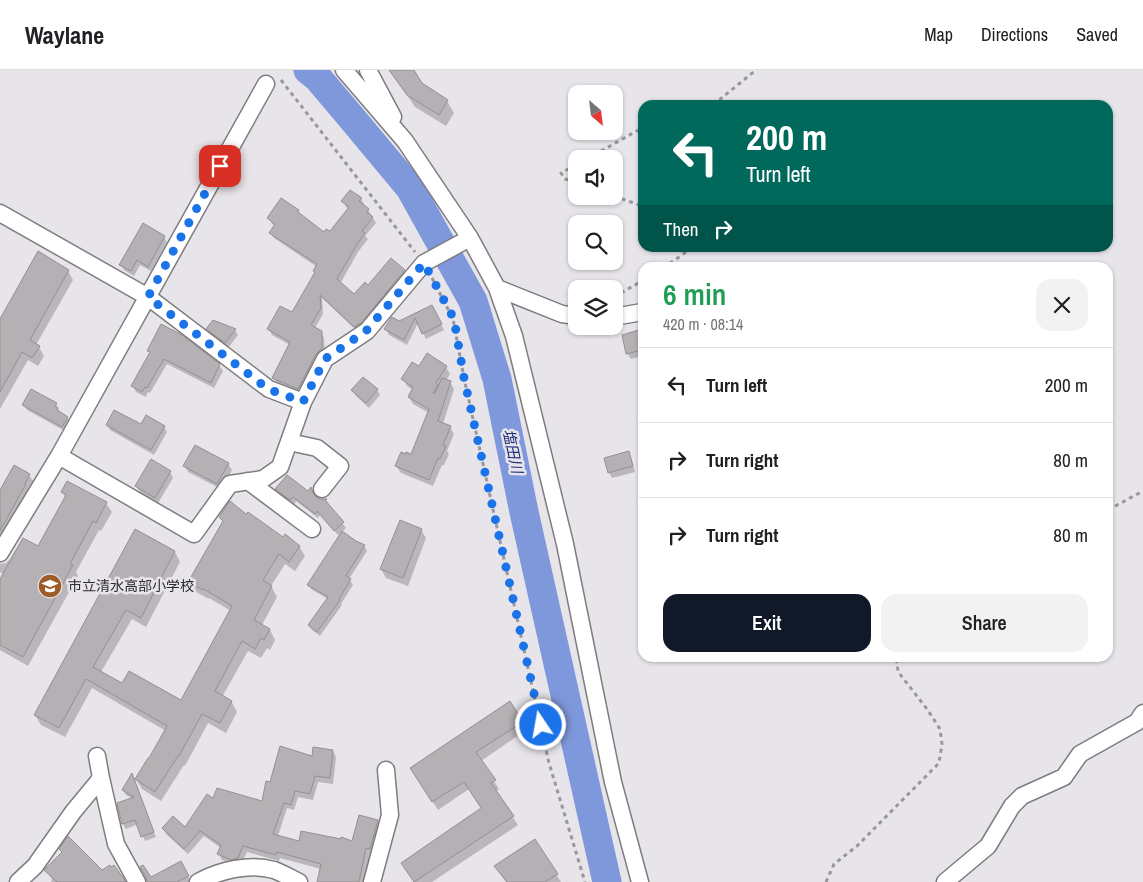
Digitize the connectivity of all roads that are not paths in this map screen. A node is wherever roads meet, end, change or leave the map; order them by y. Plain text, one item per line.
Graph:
1 (344, 70) edge
2 (368, 70) edge
3 (272, 80) road end
4 (405, 141) junction
5 (0, 213) edge
6 (466, 240) junction
7 (497, 288) junction
8 (148, 297) junction
9 (638, 313) edge
10 (568, 315) edge
11 (623, 315) edge
12 (303, 402) junction
13 (289, 442) junction
14 (59, 456) junction
15 (248, 481) junction
16 (322, 489) dead end
17 (312, 529) dead end
18 (0, 553) edge
19 (1143, 713) edge
20 (97, 756) dead end
21 (386, 770) dead end
22 (101, 778) junction
23 (18, 882) edge
24 (137, 882) edge
25 (198, 882) edge
26 (299, 882) edge
27 (372, 882) edge
28 (640, 882) edge
29 (945, 882) edge

1 - 4 street
2 - 4 street
3 - 8 street
4 - 6 street
5 - 8 street
6 - 7 street
6 - 12 street
7 - 10 street
7 - 28 street
8 - 12 street
8 - 14 street
9 - 11 street
12 - 13 street
13 - 15 street
13 - 16 street
14 - 15 street
14 - 18 street
15 - 17 street
19 - 29 street
20 - 22 street
21 - 27 street
22 - 23 street
22 - 24 street
25 - 26 street

